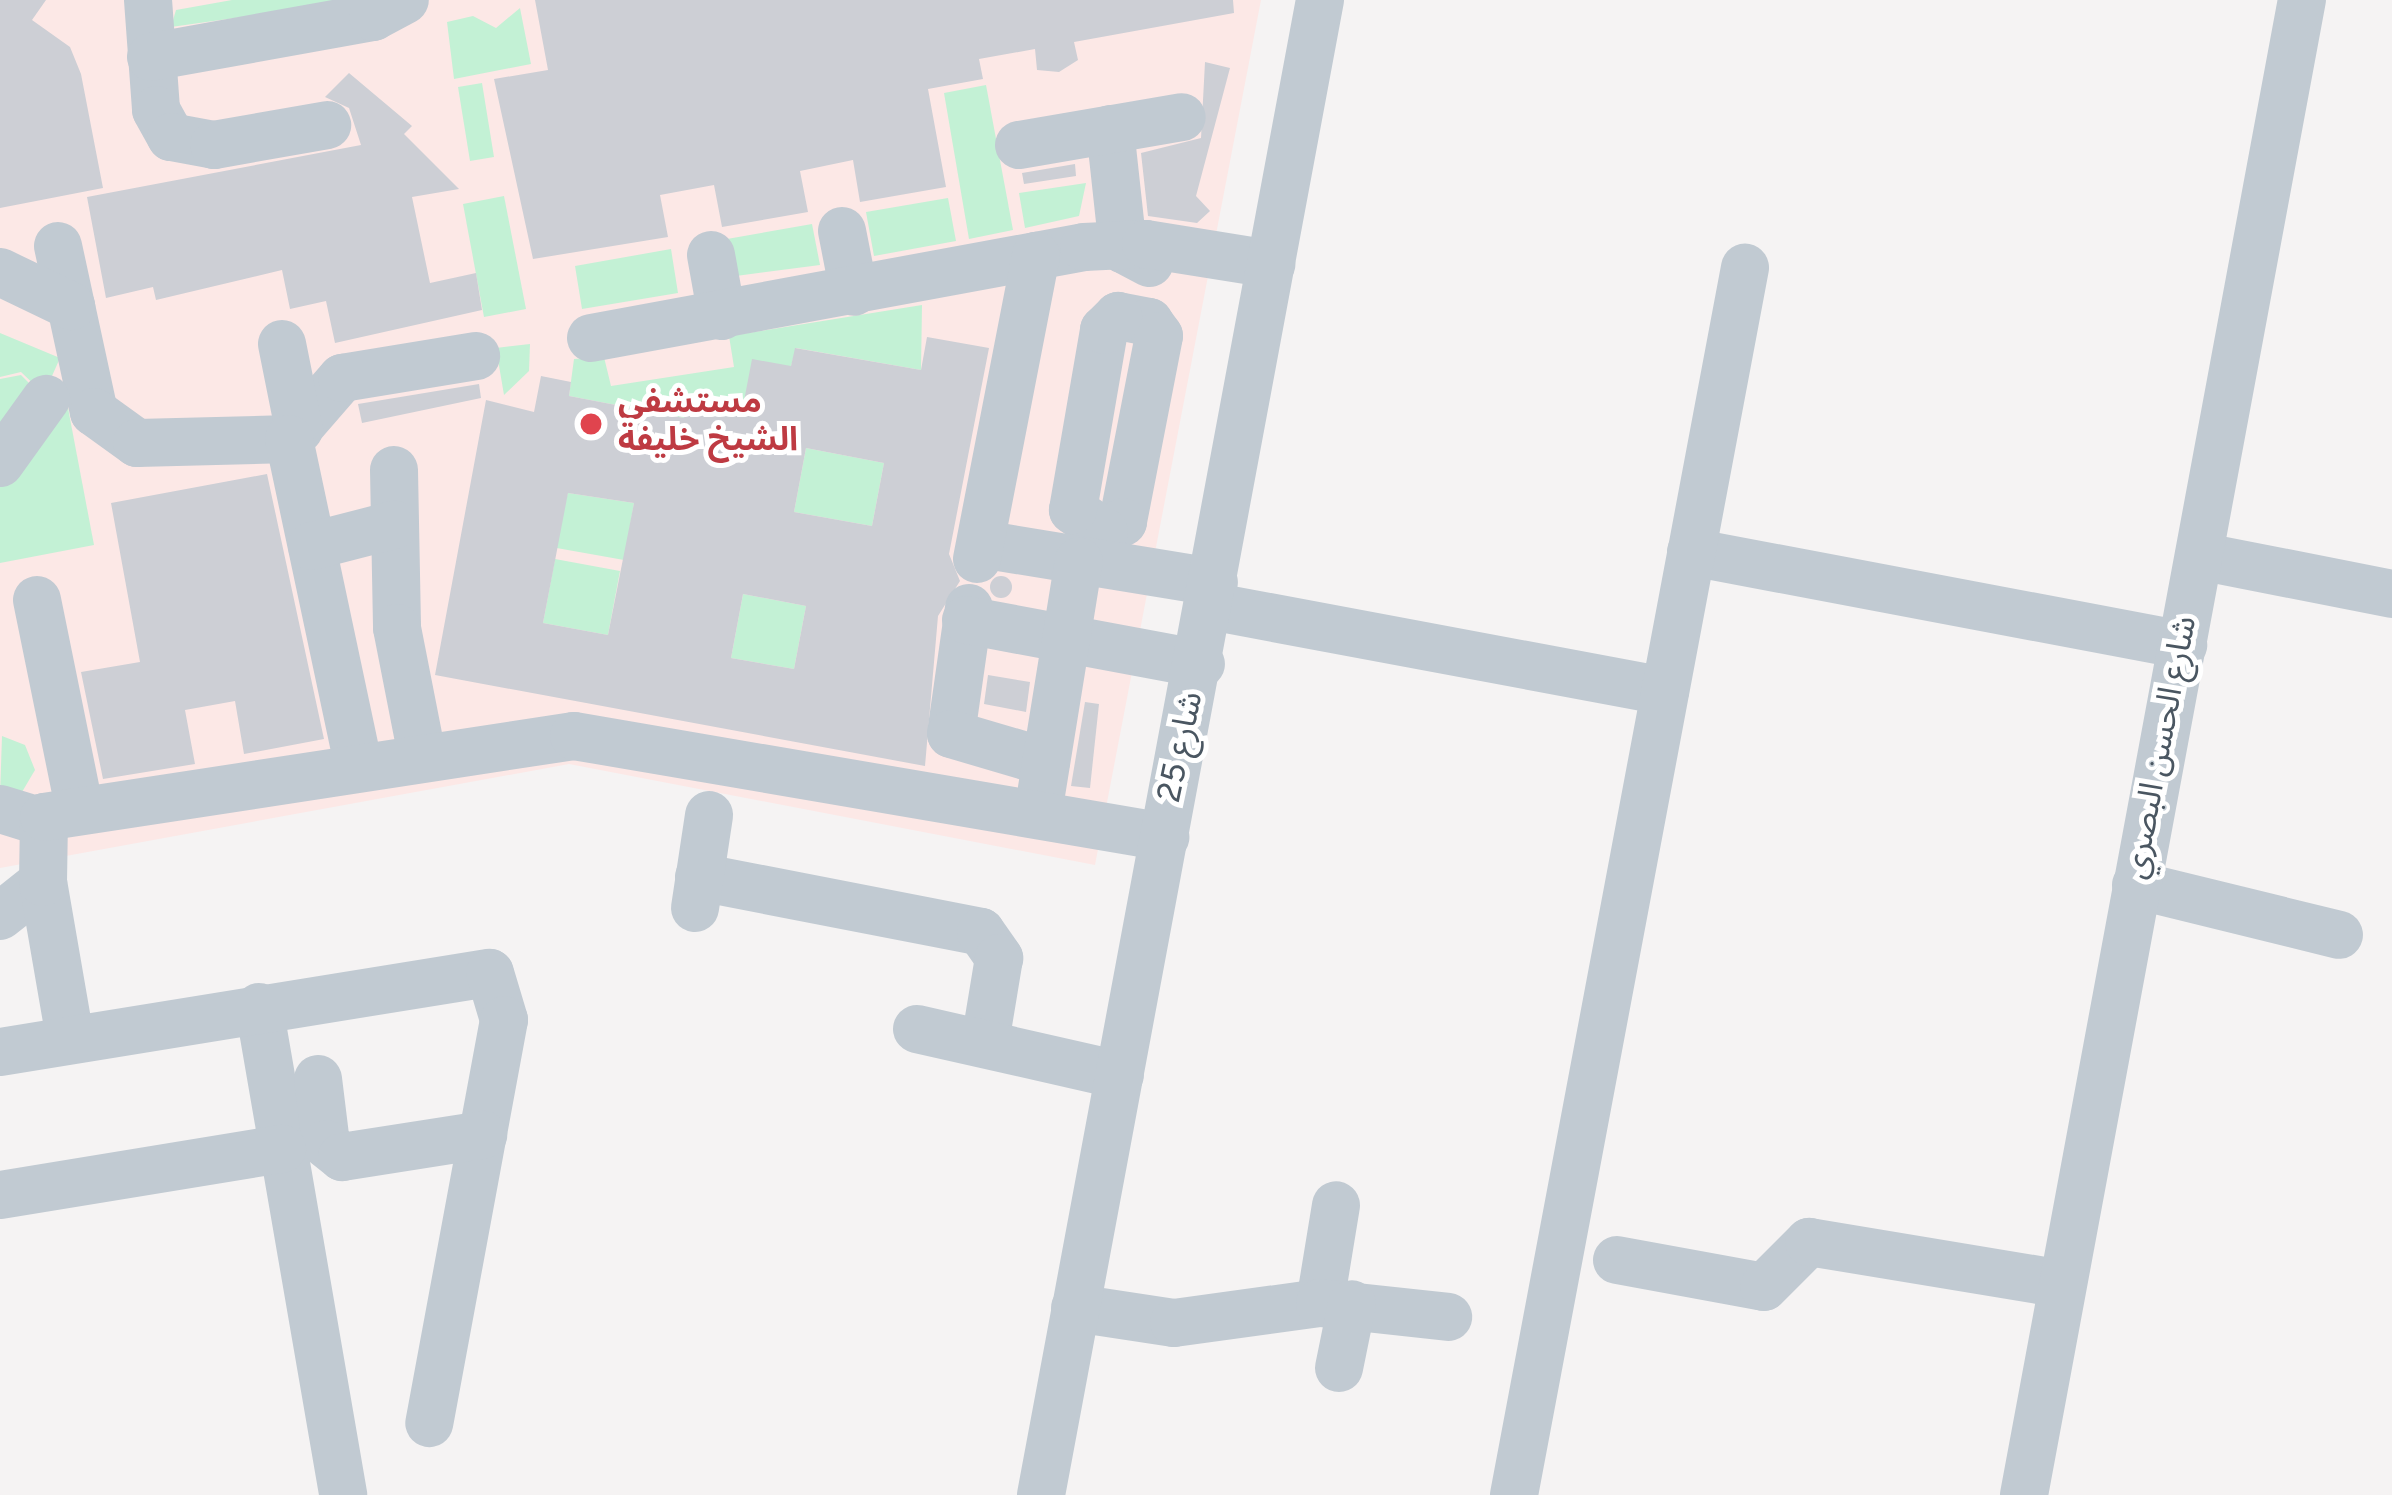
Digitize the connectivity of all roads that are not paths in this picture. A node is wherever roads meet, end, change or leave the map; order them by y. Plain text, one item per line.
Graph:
1 (148, 0) edge
2 (405, 0) edge
3 (1320, 0) edge
4 (2302, 0) edge
5 (151, 57) junction
6 (1182, 117) dead end
7 (327, 125) dead end
8 (1110, 129) junction
9 (1019, 145) dead end
10 (842, 231) dead end
11 (58, 246) dead end
12 (1123, 249) junction
13 (712, 255) dead end
14 (1036, 256) junction
15 (1745, 268) dead end
16 (0, 272) edge
17 (1269, 274) junction
18 (854, 292) junction
19 (70, 306) junction
20 (722, 316) junction
21 (591, 338) dead end
22 (282, 344) dead end
23 (476, 356) dead end
24 (46, 399) dead end
25 (294, 434) junction
26 (0, 464) edge
27 (394, 470) dead end
28 (394, 524) junction
29 (312, 546) junction
30 (1089, 551) junction
31 (1691, 552) junction
32 (2199, 556) junction
33 (1212, 594) junction
34 (2392, 594) edge
35 (37, 600) dead end
36 (1066, 638) junction
37 (2183, 645) junction
38 (1201, 664) junction
39 (1665, 692) junction
40 (422, 756) junction
41 (1046, 762) junction
42 (359, 767) junction
43 (40, 814) edge
44 (1038, 814) junction
45 (709, 815) dead end
46 (1165, 837) junction
47 (43, 882) junction
48 (2136, 885) junction
49 (0, 916) edge
50 (2339, 935) dead end
51 (259, 1007) junction
52 (916, 1029) dead end
53 (70, 1039) junction
54 (986, 1043) junction
55 (0, 1052) edge
56 (1120, 1075) junction
57 (318, 1078) dead end
58 (483, 1135) junction
59 (281, 1149) junction
60 (0, 1195) edge
61 (1336, 1205) dead end
62 (1617, 1260) dead end
63 (2062, 1284) junction
64 (1336, 1304) junction
65 (1076, 1308) junction
66 (1448, 1316) dead end
67 (1339, 1368) dead end
68 (429, 1424) dead end
69 (344, 1495) edge
70 (1041, 1495) edge
71 (1514, 1495) edge
72 (2024, 1495) edge

1 - 5 street
2 - 5 street
3 - 17 street, شارع 25
4 - 32 street, شارع الحسن البصري
5 - 7 street
6 - 8 street
8 - 9 street
8 - 12 street
10 - 18 street
11 - 19 street
12 - 14 street
12 - 17 street
13 - 20 street
14 - 18 street
14 - 30 street
15 - 31 street
16 - 19 street
17 - 33 street, شارع 25
18 - 20 street
19 - 25 street
20 - 21 street
22 - 25 street
23 - 25 street
24 - 26 street
25 - 29 street
27 - 28 street
28 - 29 street
28 - 40 street
29 - 42 street
30 - 33 street
30 - 36 street
31 - 37 street
31 - 39 street
32 - 34 street
32 - 37 street, شارع الحسن البصري
33 - 38 street, شارع 25
33 - 39 street
35 - 43 street
36 - 38 street
36 - 41 street
36 - 41 street
37 - 48 street, شارع الحسن البصري
38 - 46 street, شارع 25
39 - 71 street
40 - 42 street
40 - 44 street
41 - 44 street
42 - 43 street
43 - 47 street
44 - 46 street
45 - 54 street
46 - 56 street, شارع 25
47 - 49 street
47 - 53 street
48 - 50 street
48 - 63 street, شارع الحسن البصري
51 - 53 street
51 - 58 street
51 - 59 street
52 - 54 street
53 - 55 street
54 - 56 street
56 - 65 street, شارع 25
57 - 58 street
58 - 68 street
59 - 60 street
59 - 69 street
61 - 64 street
62 - 63 street
63 - 72 street, شارع الحسن البصري
64 - 65 street
64 - 66 street
64 - 67 street
65 - 70 street, شارع 25

